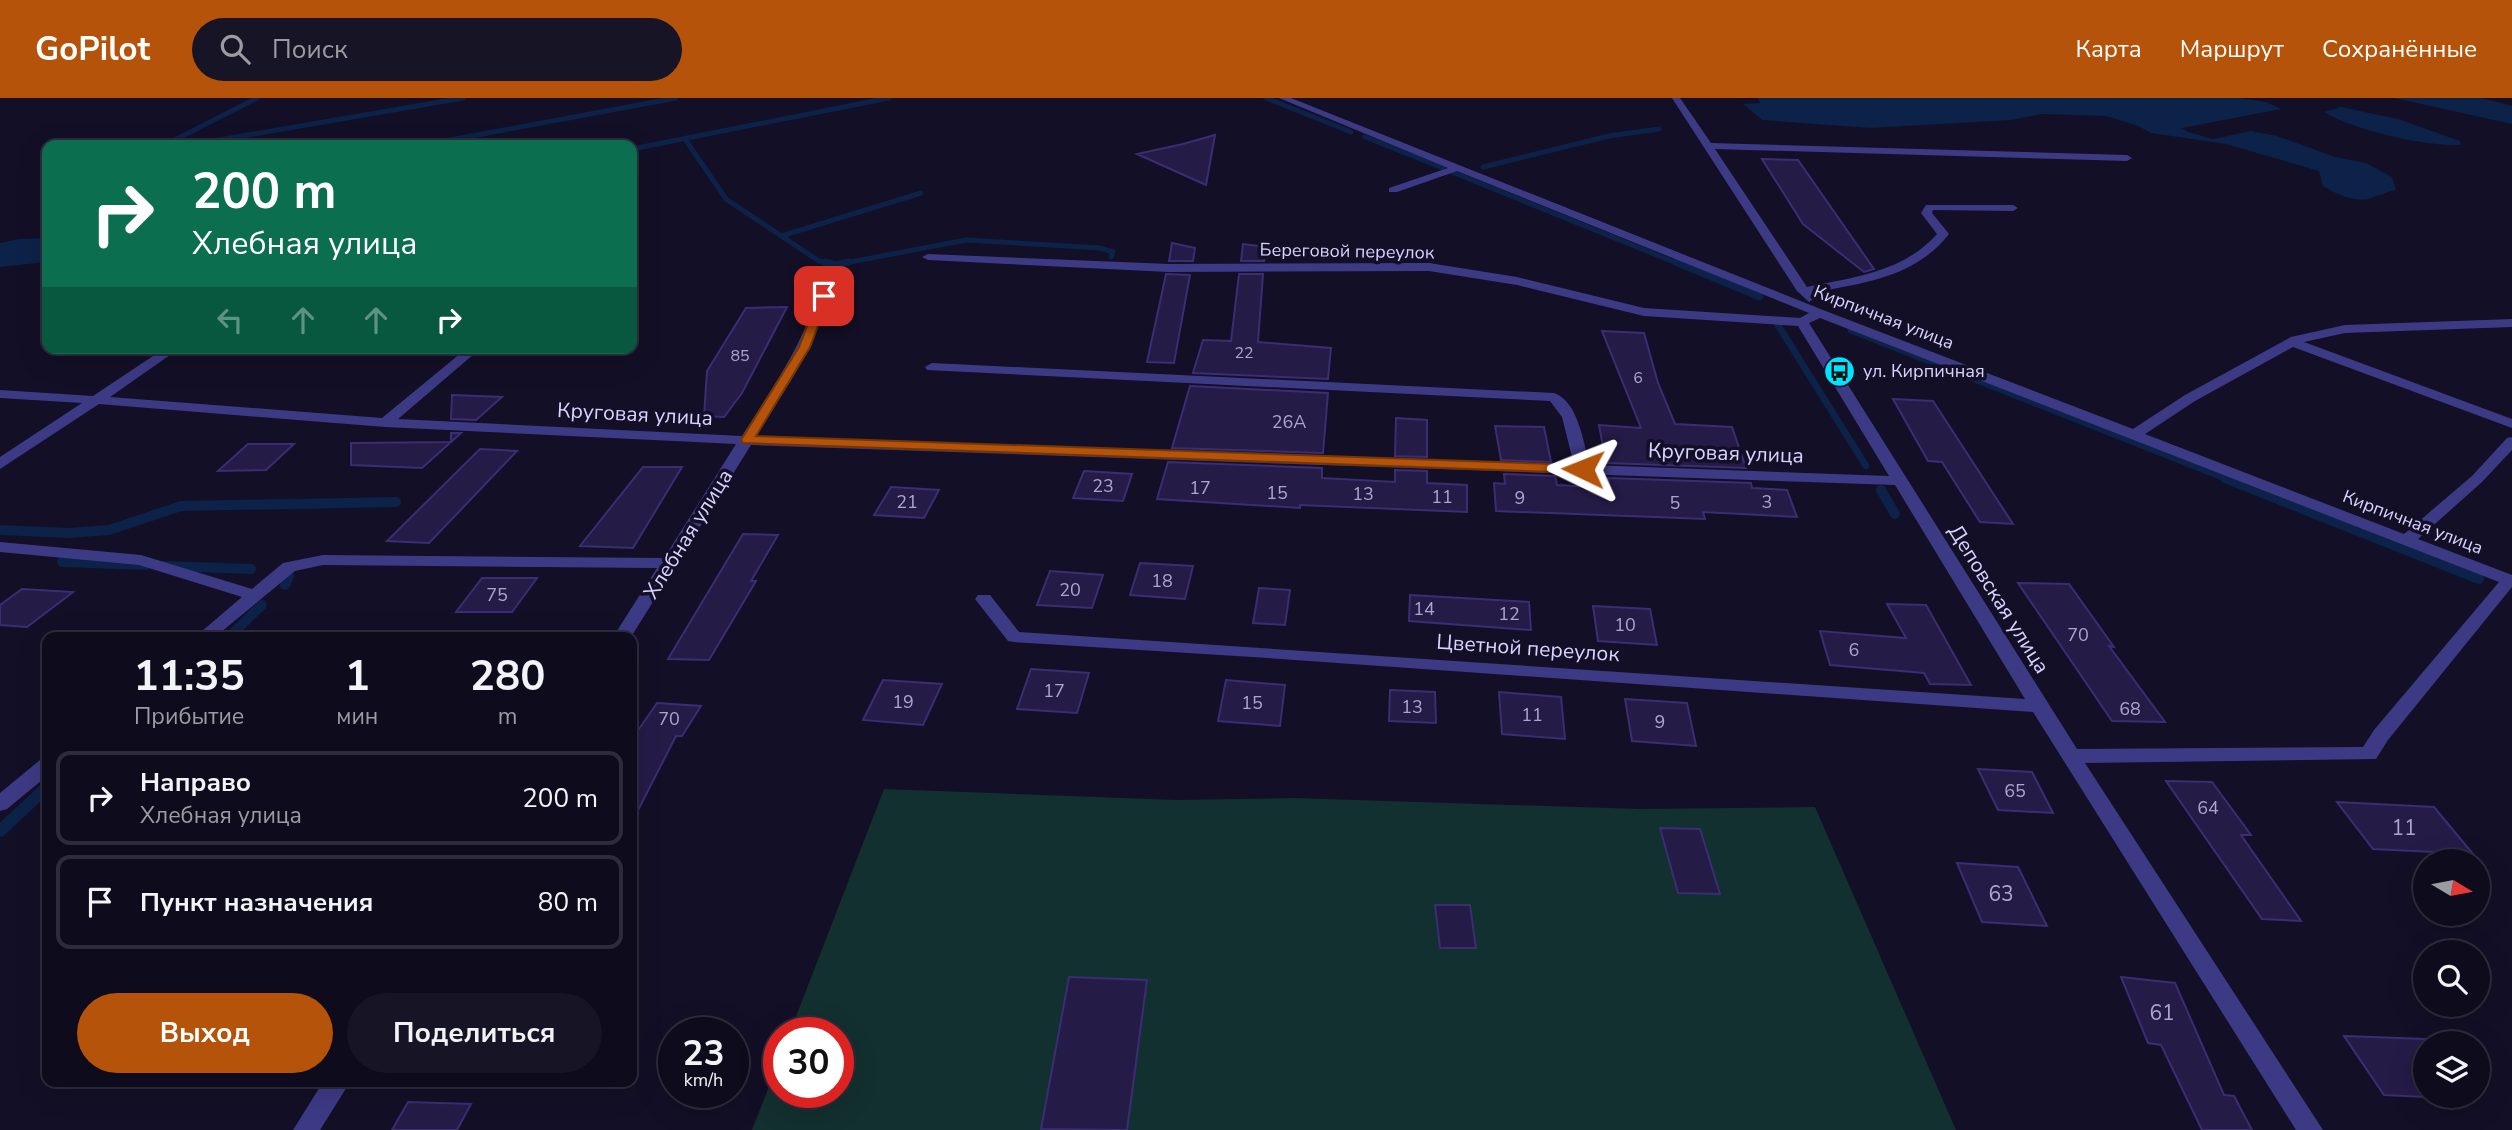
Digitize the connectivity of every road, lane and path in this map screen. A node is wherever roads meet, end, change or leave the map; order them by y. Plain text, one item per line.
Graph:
1 (1283, 98) edge
2 (1676, 98) edge
3 (1709, 146) junction
4 (2127, 158) dead end
5 (1456, 168) junction
6 (1393, 190) dead end
7 (2013, 208) dead end
8 (928, 257) dead end
9 (827, 281) dead end
10 (1803, 291) junction
11 (1810, 317) junction
12 (2512, 323) edge
13 (2291, 342) junction
14 (165, 354) edge
15 (468, 354) edge
16 (932, 367) dead end
17 (0, 394) edge
18 (95, 398) junction
19 (385, 423) junction
20 (2512, 424) edge
21 (2134, 435) junction
22 (747, 440) junction
23 (2512, 441) edge
24 (0, 464) edge
25 (1583, 469) junction
26 (1899, 481) junction
27 (2407, 540) junction
28 (0, 547) edge
29 (671, 563) junction
30 (2510, 580) edge
31 (255, 595) junction
32 (985, 599) dead end
33 (210, 632) edge
34 (625, 632) edge
35 (2039, 706) junction
36 (2072, 756) junction
37 (42, 769) edge
38 (0, 804) edge
39 (334, 1087) edge
40 (306, 1130) edge
41 (2310, 1130) edge

1 - 5 street, Кирпичная улица
2 - 3 street, Деповская улица
3 - 4 street
3 - 10 street, Деповская улица
5 - 6 street
5 - 11 street, Кирпичная улица
7 - 10 street
8 - 11 street, Береговой переулок
9 - 22 street, Хлебная улица
10 - 11 street, Деповская улица
11 - 21 street, Кирпичная улица
11 - 26 street, Деповская улица
12 - 13 street
13 - 20 street
13 - 21 street
14 - 18 street
15 - 19 street
16 - 25 street
17 - 18 street, Круговая улица
18 - 19 street, Круговая улица
18 - 24 street
19 - 22 street, Круговая улица
21 - 27 street, Кирпичная улица
22 - 25 street, Круговая улица
22 - 29 street, Хлебная улица
23 - 27 street
25 - 26 street, Круговая улица
26 - 35 street, Деповская улица
27 - 30 street, Кирпичная улица
28 - 31 street
29 - 31 street
29 - 34 street, Хлебная улица
30 - 36 street
31 - 33 street
32 - 35 street, Цветной переулок
35 - 36 street, Деповская улица
36 - 41 street, Деповская улица
37 - 38 street
39 - 40 street

